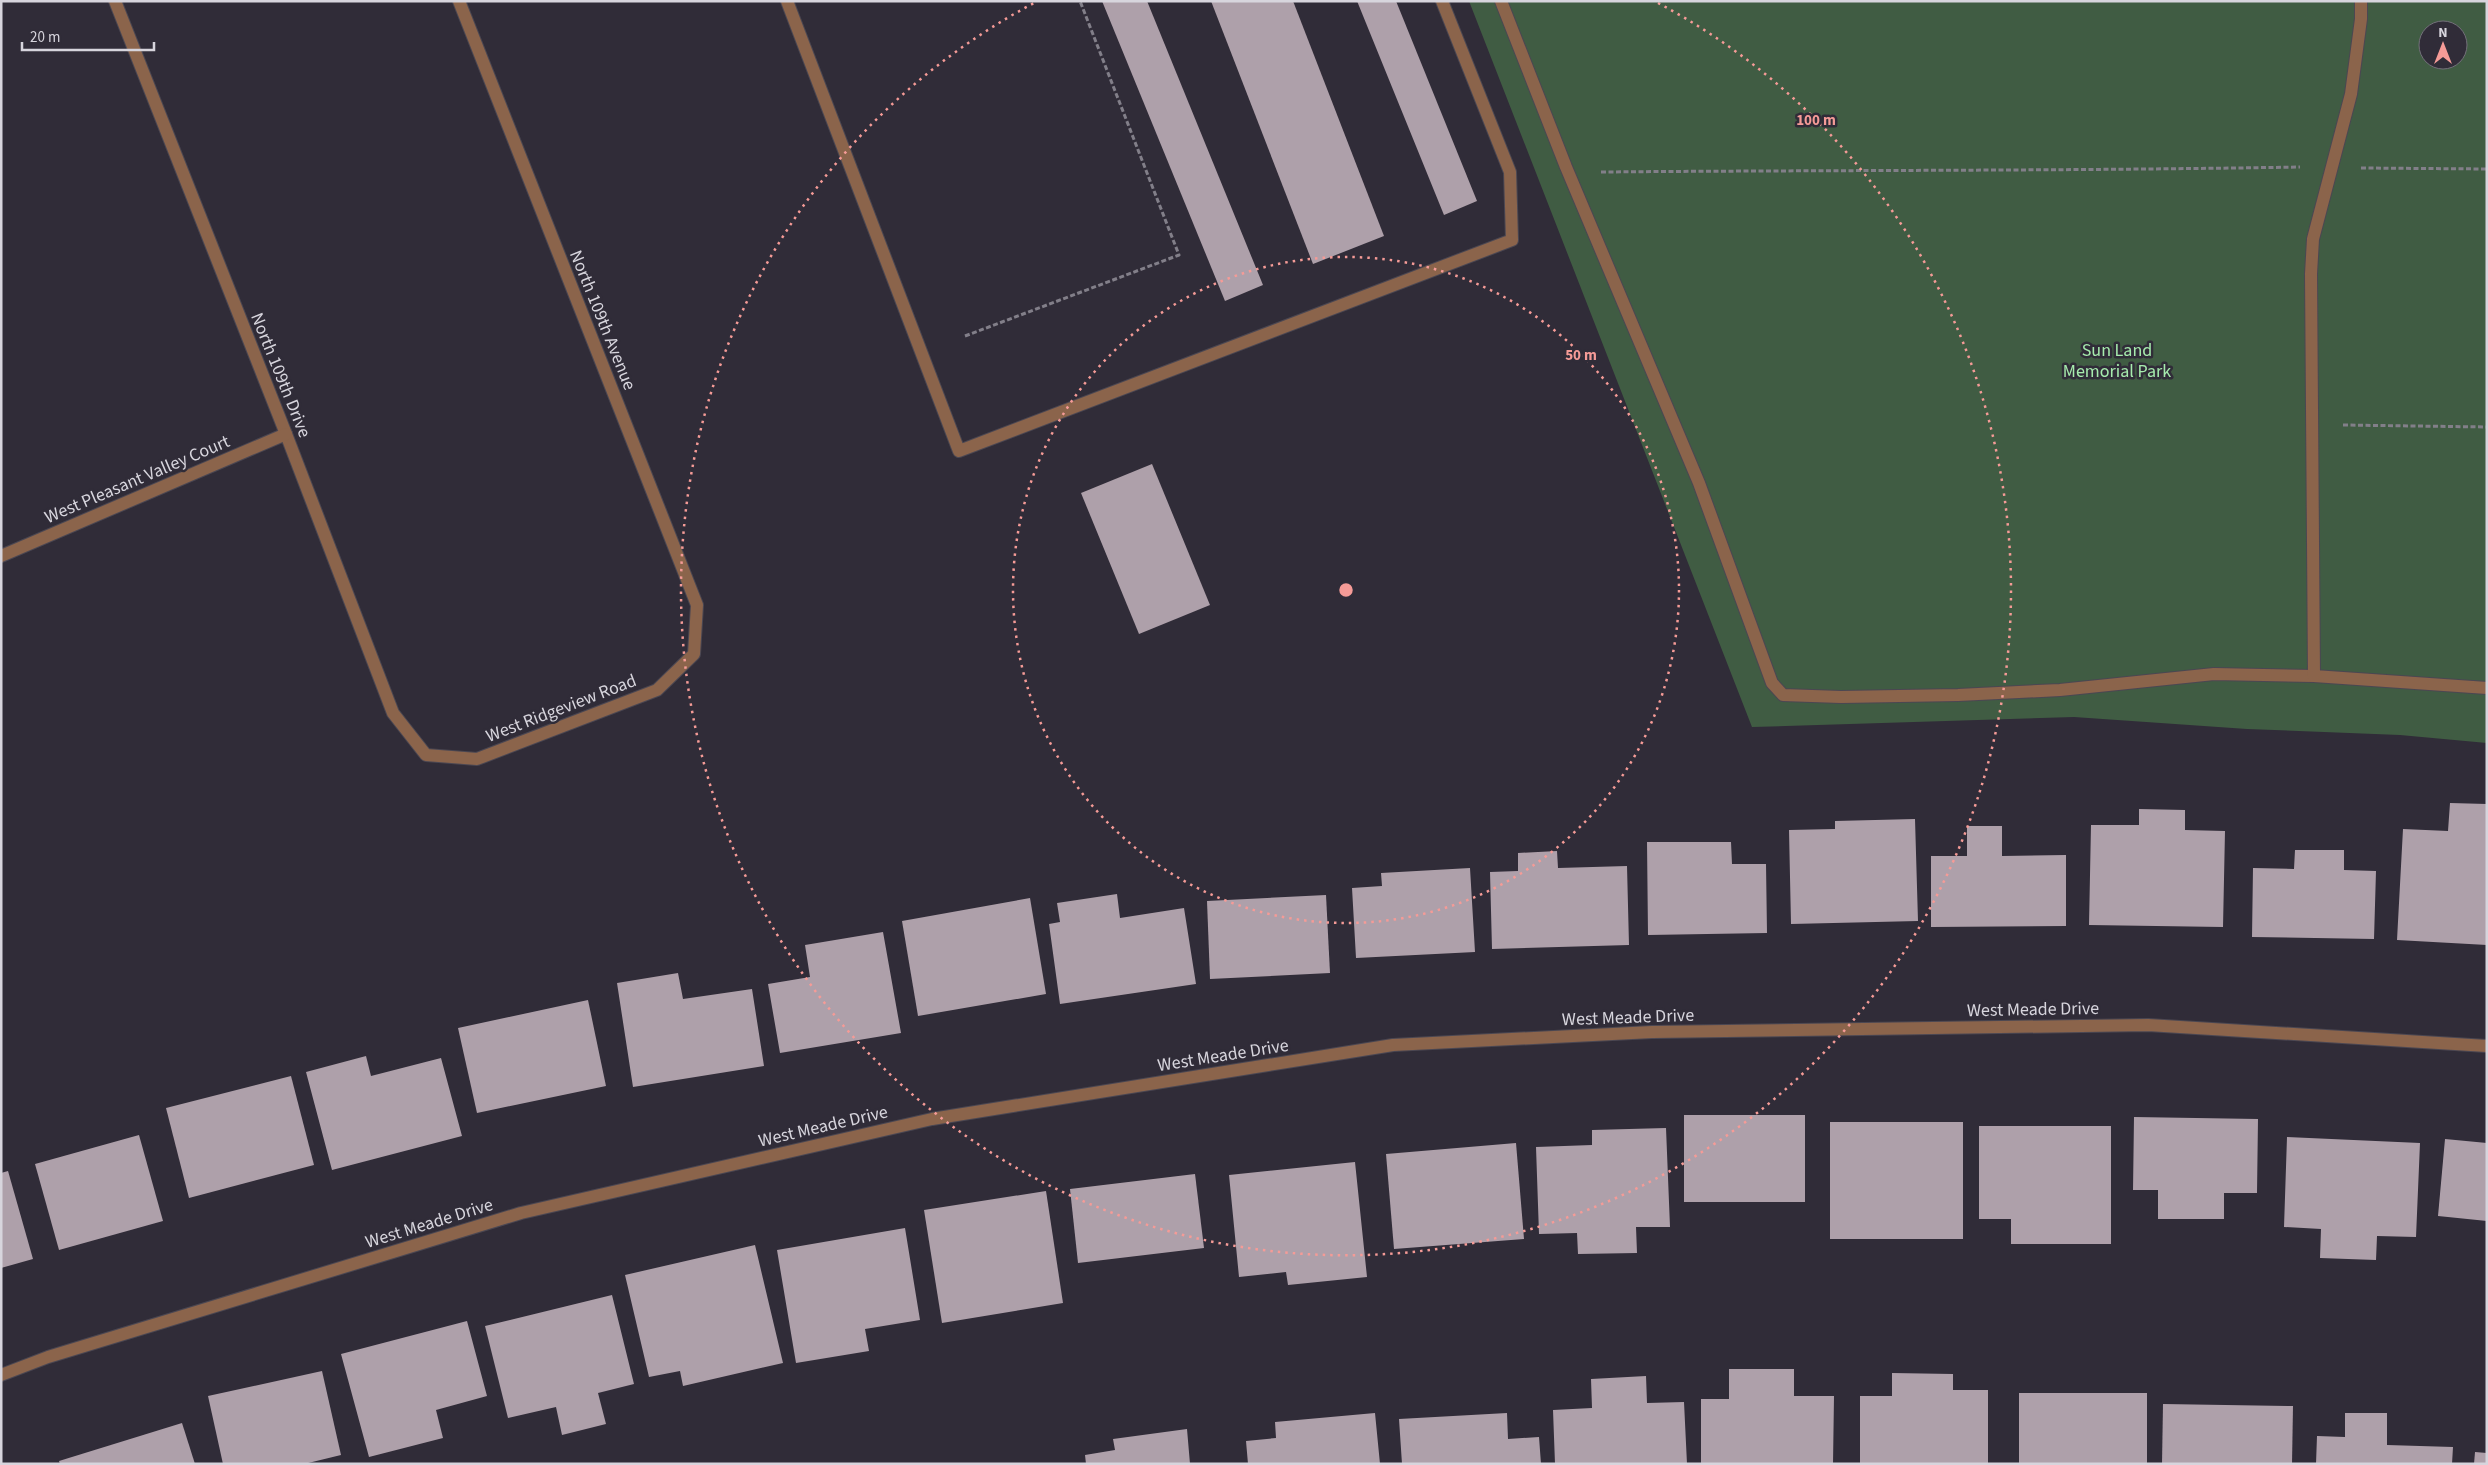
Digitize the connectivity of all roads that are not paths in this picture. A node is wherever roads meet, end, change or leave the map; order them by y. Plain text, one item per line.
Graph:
1 (114, 1) edge
2 (459, 1) edge
3 (787, 1) edge
4 (1442, 1) edge
5 (1501, 1) edge
6 (2361, 1) edge
7 (286, 434) junction
8 (1, 556) edge
9 (694, 654) joint
10 (2314, 676) junction
11 (2487, 688) edge
12 (426, 755) joint
13 (2487, 1046) edge
14 (1, 1375) edge

1 - 7 street, North 109th Drive
2 - 9 street, North 109th Avenue
3 - 4 street
5 - 10 street
6 - 10 street
7 - 8 street, West Pleasant Valley Court
7 - 12 street, North 109th Drive
9 - 12 street, West Ridgeview Road
10 - 11 street
13 - 14 street, West Meade Drive

